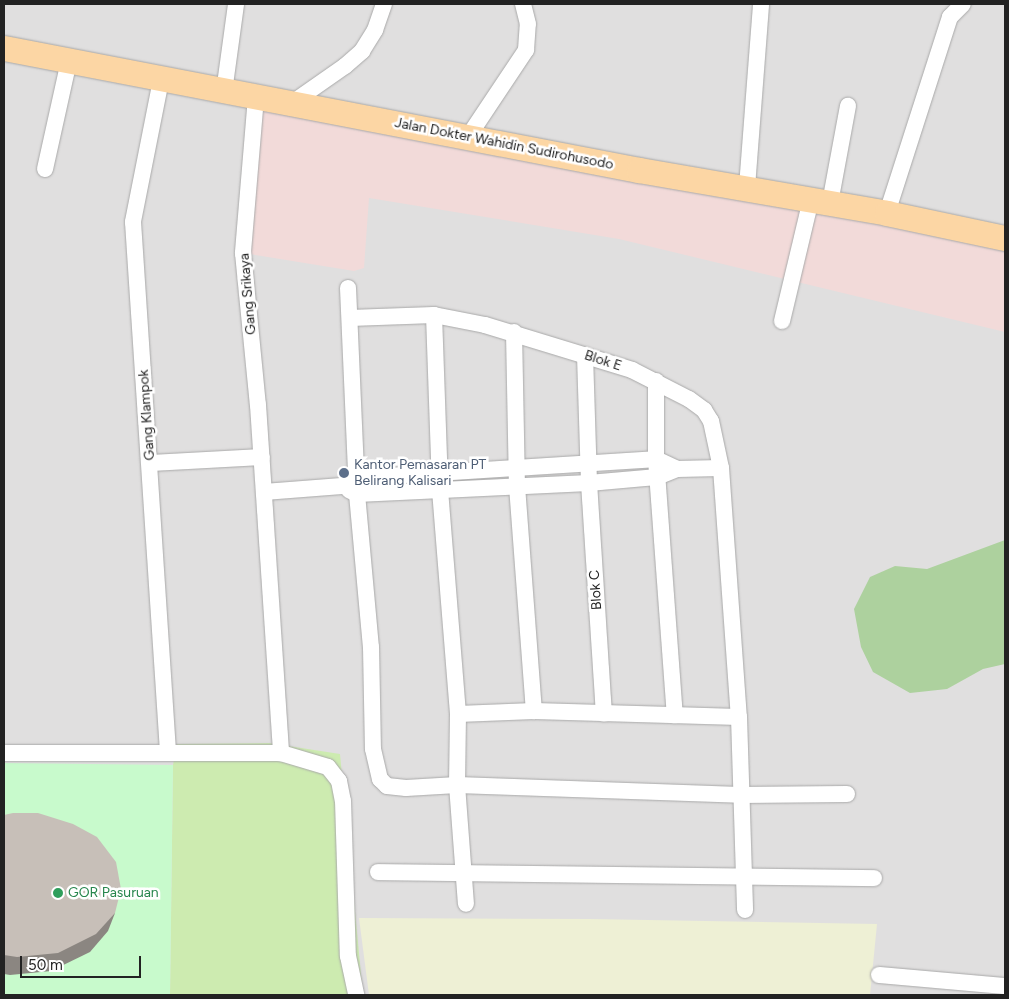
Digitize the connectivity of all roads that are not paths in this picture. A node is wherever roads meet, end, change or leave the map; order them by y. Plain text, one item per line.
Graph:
1 (236, 4) edge
2 (384, 4) edge
3 (523, 4) edge
4 (761, 4) edge
5 (963, 4) edge
6 (4, 48) edge
7 (69, 61) junction
8 (161, 80) junction
9 (224, 92) junction
10 (256, 97) junction
11 (292, 103) junction
12 (848, 106) dead end
13 (468, 137) junction
14 (45, 169) dead end
15 (747, 187) junction
16 (821, 201) junction
17 (887, 213) junction
18 (1005, 238) edge
19 (348, 288) dead end
20 (434, 315) junction
21 (350, 318) junction
22 (782, 321) dead end
23 (514, 332) junction
24 (585, 355) junction
25 (656, 381) junction
26 (262, 457) junction
27 (656, 459) junction
28 (151, 462) junction
29 (588, 465) junction
30 (516, 468) junction
31 (721, 468) junction
32 (677, 469) junction
33 (441, 472) junction
34 (657, 477) junction
35 (589, 483) junction
36 (357, 486) junction
37 (517, 486) junction
38 (440, 490) junction
39 (264, 492) junction
40 (534, 711) junction
41 (458, 714) junction
42 (604, 714) junction
43 (675, 716) junction
44 (739, 717) junction
45 (280, 744) junction
46 (168, 745) junction
47 (4, 753) edge
48 (457, 785) junction
49 (847, 794) dead end
50 (740, 795) junction
51 (378, 872) dead end
52 (464, 872) junction
53 (744, 877) junction
54 (874, 878) dead end
55 (466, 904) dead end
56 (745, 910) dead end
57 (878, 976) dead end
58 (1005, 984) edge
59 (356, 995) edge

1 - 9 street
2 - 11 street
3 - 13 street
4 - 15 street
5 - 17 street
6 - 7 main road, Jalan Dokter Wahidin Sudirohusodo
7 - 8 main road, Jalan Dokter Wahidin Sudirohusodo
7 - 14 street
8 - 9 main road, Jalan Dokter Wahidin Sudirohusodo
8 - 28 street, Gang Klampok
9 - 10 main road, Jalan Dokter Wahidin Sudirohusodo
10 - 11 main road, Jalan Dokter Wahidin Sudirohusodo
10 - 26 street, Gang Srikaya
11 - 13 main road, Jalan Dokter Wahidin Sudirohusodo
12 - 16 street
13 - 15 main road, Jalan Dokter Wahidin Sudirohusodo
15 - 16 main road, Jalan Dokter Wahidin Sudirohusodo
16 - 17 main road, Jalan Dokter Wahidin Sudirohusodo
16 - 22 street
17 - 18 main road, Jalan Dokter Wahidin Sudirohusodo
19 - 21 street
20 - 21 street, Blok E
20 - 23 street, Blok E
20 - 33 street
21 - 36 street
23 - 24 street, Blok E
23 - 30 street
24 - 25 street, Blok E
24 - 29 street, Blok C
25 - 27 street
25 - 31 street, Blok E
26 - 28 street
26 - 39 street, Gang Srikaya
27 - 29 street
27 - 32 street
27 - 34 street
28 - 46 street, Gang Klampok
29 - 30 street
29 - 35 street, Blok C
30 - 33 street
30 - 37 street
31 - 32 street
31 - 44 street, Blok E
32 - 34 street
33 - 36 street
33 - 38 street
34 - 35 street
34 - 43 street
35 - 37 street
35 - 42 street, Blok C
36 - 38 street
36 - 39 street
36 - 48 street
37 - 38 street
37 - 40 street
38 - 41 street
39 - 45 street, Gang Srikaya
40 - 41 street
40 - 42 street
41 - 48 street
42 - 43 street
43 - 44 street
44 - 50 street, Blok E
45 - 46 street
45 - 59 street
46 - 47 street
48 - 50 street
48 - 52 street
49 - 50 street
50 - 53 street, Blok E
51 - 52 street
52 - 53 street
52 - 55 street
53 - 54 street
53 - 56 street, Blok E
57 - 58 street

